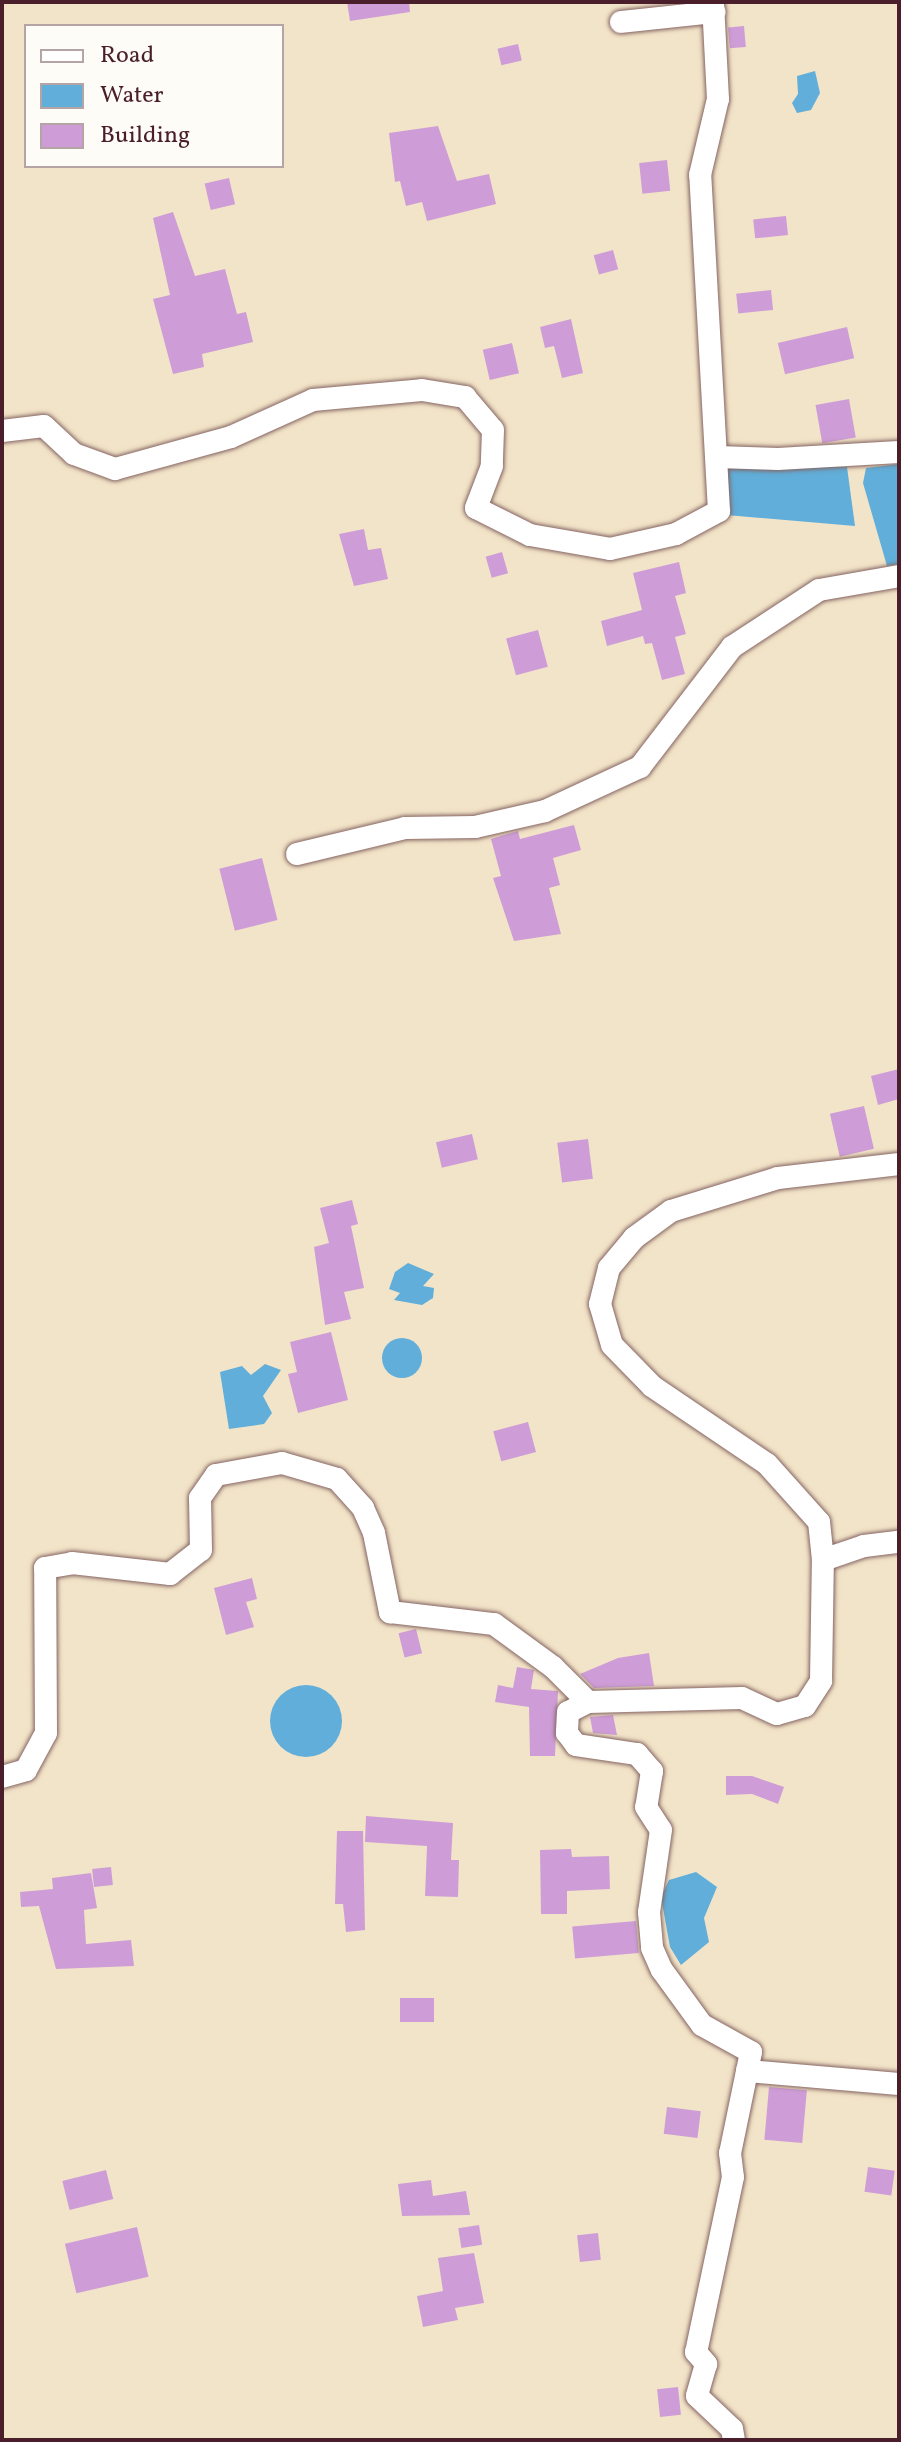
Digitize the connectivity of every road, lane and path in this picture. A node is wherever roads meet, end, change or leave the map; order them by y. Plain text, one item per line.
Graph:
1 (714, 7) edge
2 (621, 22) dead end
3 (2, 431) edge
4 (899, 452) edge
5 (717, 457) junction
6 (899, 576) edge
7 (297, 854) dead end
8 (899, 1164) edge
9 (899, 1542) edge
10 (823, 1560) junction
11 (588, 1702) junction
12 (2, 1777) edge
13 (747, 2071) junction
14 (899, 2084) edge
15 (734, 2440) edge

1 - 2 street
1 - 5 street
3 - 5 street
4 - 5 street
6 - 7 street
8 - 10 street
9 - 10 street
10 - 11 street
11 - 12 street
11 - 13 street
13 - 14 street
13 - 15 street

